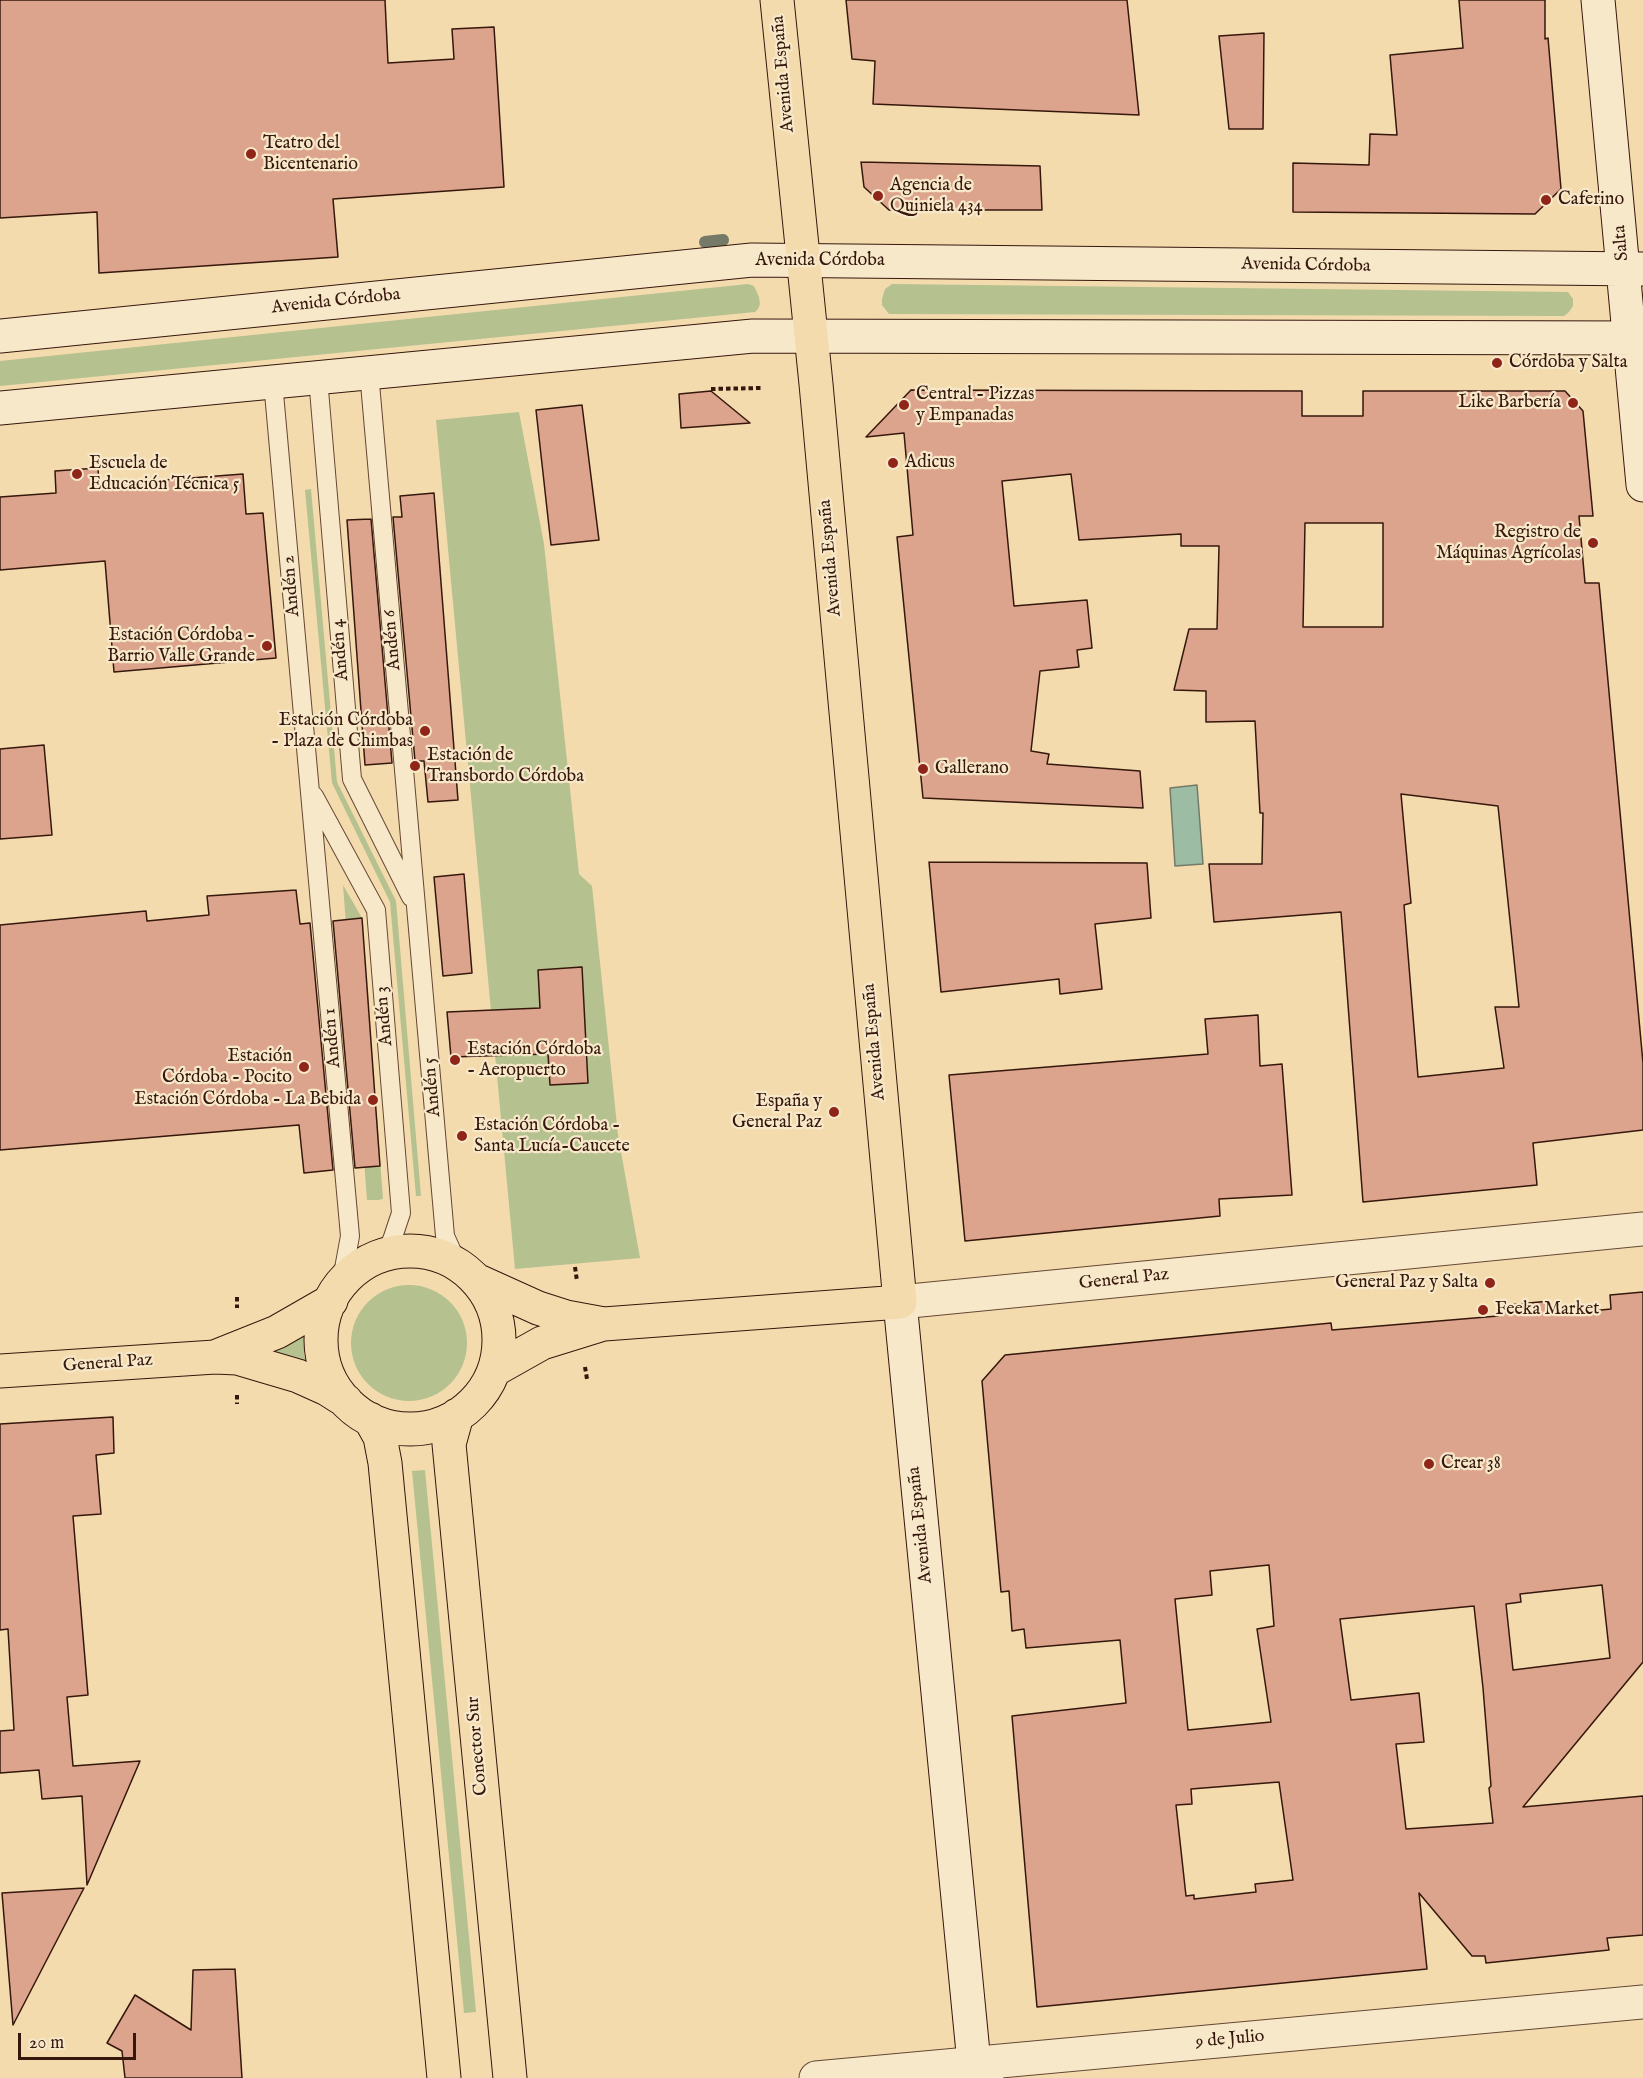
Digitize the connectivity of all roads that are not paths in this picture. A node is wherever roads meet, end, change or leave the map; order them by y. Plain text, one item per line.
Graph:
1 (777, 0) edge
2 (1598, 0) edge
3 (803, 260) junction
4 (1634, 269) edge
5 (810, 335) junction
6 (0, 336) edge
7 (1637, 338) edge
8 (369, 372) junction
9 (318, 378) junction
10 (273, 382) junction
11 (0, 408) edge
12 (1643, 485) edge
13 (310, 790) junction
14 (416, 907) junction
15 (1643, 1229) edge
16 (383, 1256) junction
17 (467, 1273) junction
18 (336, 1293) junction
19 (900, 1302) junction
20 (604, 1324) junction
21 (215, 1357) junction
22 (494, 1370) junction
23 (0, 1371) edge
24 (359, 1411) junction
25 (457, 1415) junction
26 (1643, 2002) edge
27 (978, 2073) edge
28 (444, 2078) edge
29 (510, 2078) edge
30 (816, 2078) edge

1 - 3 main road, Avenida España
2 - 4 main road, Salta
3 - 4 main road, Avenida Córdoba
3 - 5 main road, Avenida España
3 - 6 main road, Avenida Córdoba
4 - 7 main road, Salta
5 - 7 main road
5 - 8 main road
5 - 19 main road, Avenida España
7 - 12 main road, Salta
8 - 9 main road
8 - 14 lane, Andén 6
9 - 10 main road
9 - 14 lane, Andén 4
10 - 11 main road
10 - 13 lane, Andén 2
13 - 16 lane, Andén 3
13 - 18 lane, Andén 1
14 - 17 lane, Andén 5
15 - 19 main road, General Paz
16 - 17 main road
16 - 18 main road
17 - 20 main road, General Paz
17 - 22 main road
18 - 21 main road, General Paz
18 - 24 main road
19 - 20 main road, General Paz
19 - 27 main road, Avenida España
20 - 22 main road, General Paz
21 - 23 main road, General Paz
21 - 24 main road, General Paz
22 - 25 main road
24 - 25 main road
24 - 28 main road
25 - 29 main road, Conector Sur
26 - 27 main road, 9 de Julio
27 - 30 main road, 9 de Julio

